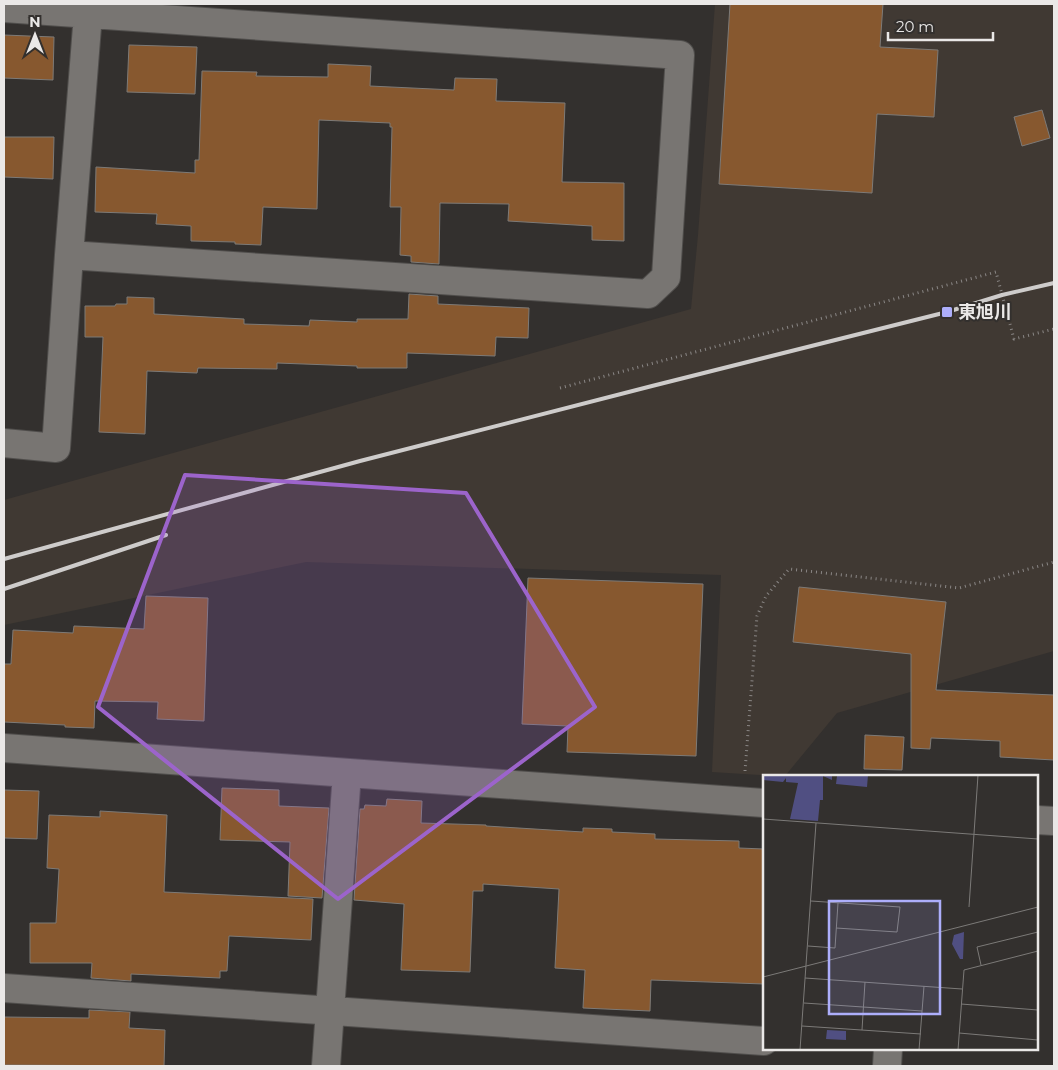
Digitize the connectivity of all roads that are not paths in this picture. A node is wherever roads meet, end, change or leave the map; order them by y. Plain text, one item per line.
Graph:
1 (4, 8) edge
2 (88, 14) junction
3 (69, 255) junction
4 (4, 443) edge
5 (4, 748) edge
6 (347, 773) junction
7 (754, 802) edge
8 (1038, 820) edge
9 (1054, 821) edge
10 (4, 988) edge
11 (330, 1010) junction
12 (763, 1041) edge
13 (888, 1050) edge
14 (326, 1066) edge
15 (887, 1066) edge

1 - 2 street
2 - 3 street
2 - 3 street
3 - 4 street
5 - 6 street
6 - 7 street
6 - 11 street
8 - 9 street
10 - 11 street
11 - 12 street
11 - 14 street
13 - 15 street

